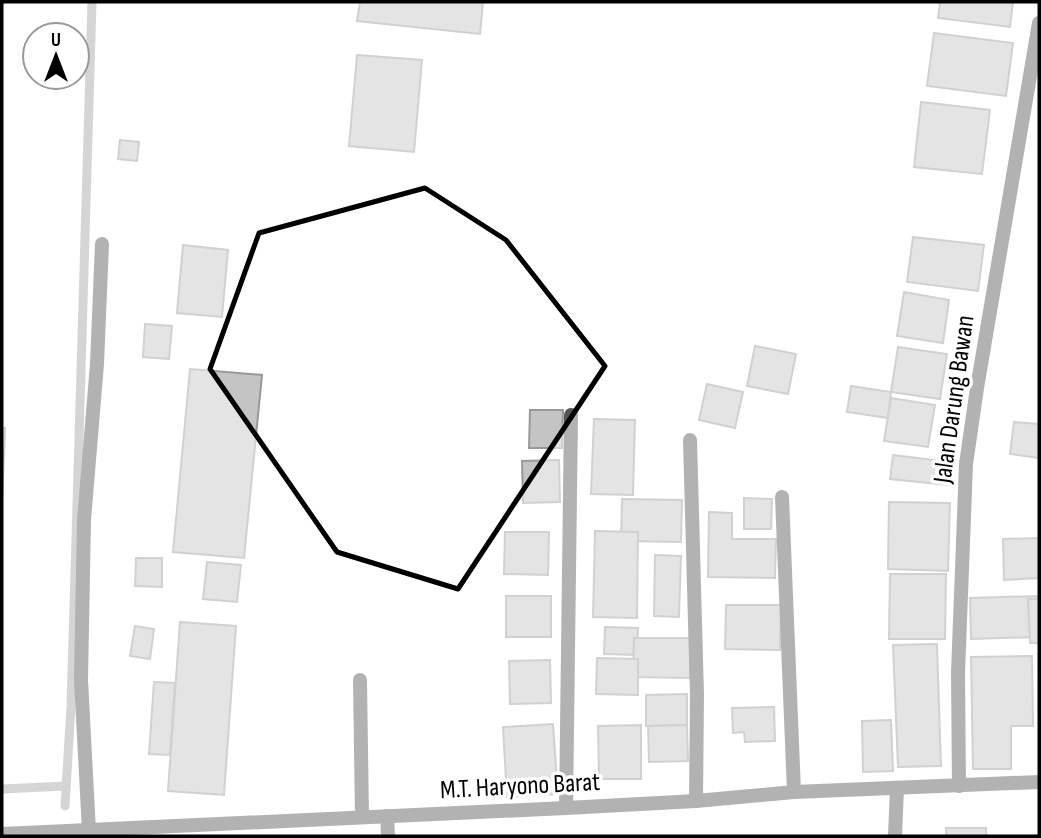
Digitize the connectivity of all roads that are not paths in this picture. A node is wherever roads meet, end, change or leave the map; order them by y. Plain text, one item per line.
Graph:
1 (1039, 23) edge
2 (102, 244) dead end
3 (571, 415) dead end
4 (690, 440) dead end
5 (782, 497) dead end
6 (360, 680) dead end
7 (1039, 782) edge
8 (960, 786) junction
9 (897, 788) junction
10 (794, 792) junction
11 (696, 801) junction
12 (566, 808) junction
13 (387, 816) junction
14 (362, 817) junction
15 (94, 833) edge
16 (2, 834) edge
17 (388, 836) edge
18 (895, 836) edge

1 - 8 street, Jalan Darung Bawan
2 - 15 street
3 - 12 street
4 - 11 street
5 - 10 street
6 - 14 street
7 - 8 street, M.T. Haryono Barat
8 - 9 street, M.T. Haryono Barat
9 - 10 street, M.T. Haryono Barat
9 - 18 street
10 - 11 street, M.T. Haryono Barat
11 - 12 street, M.T. Haryono Barat
12 - 13 street, M.T. Haryono Barat
13 - 14 street, M.T. Haryono Barat
13 - 17 street
14 - 15 street, M.T. Haryono Barat
15 - 16 street, M.T. Haryono Barat

